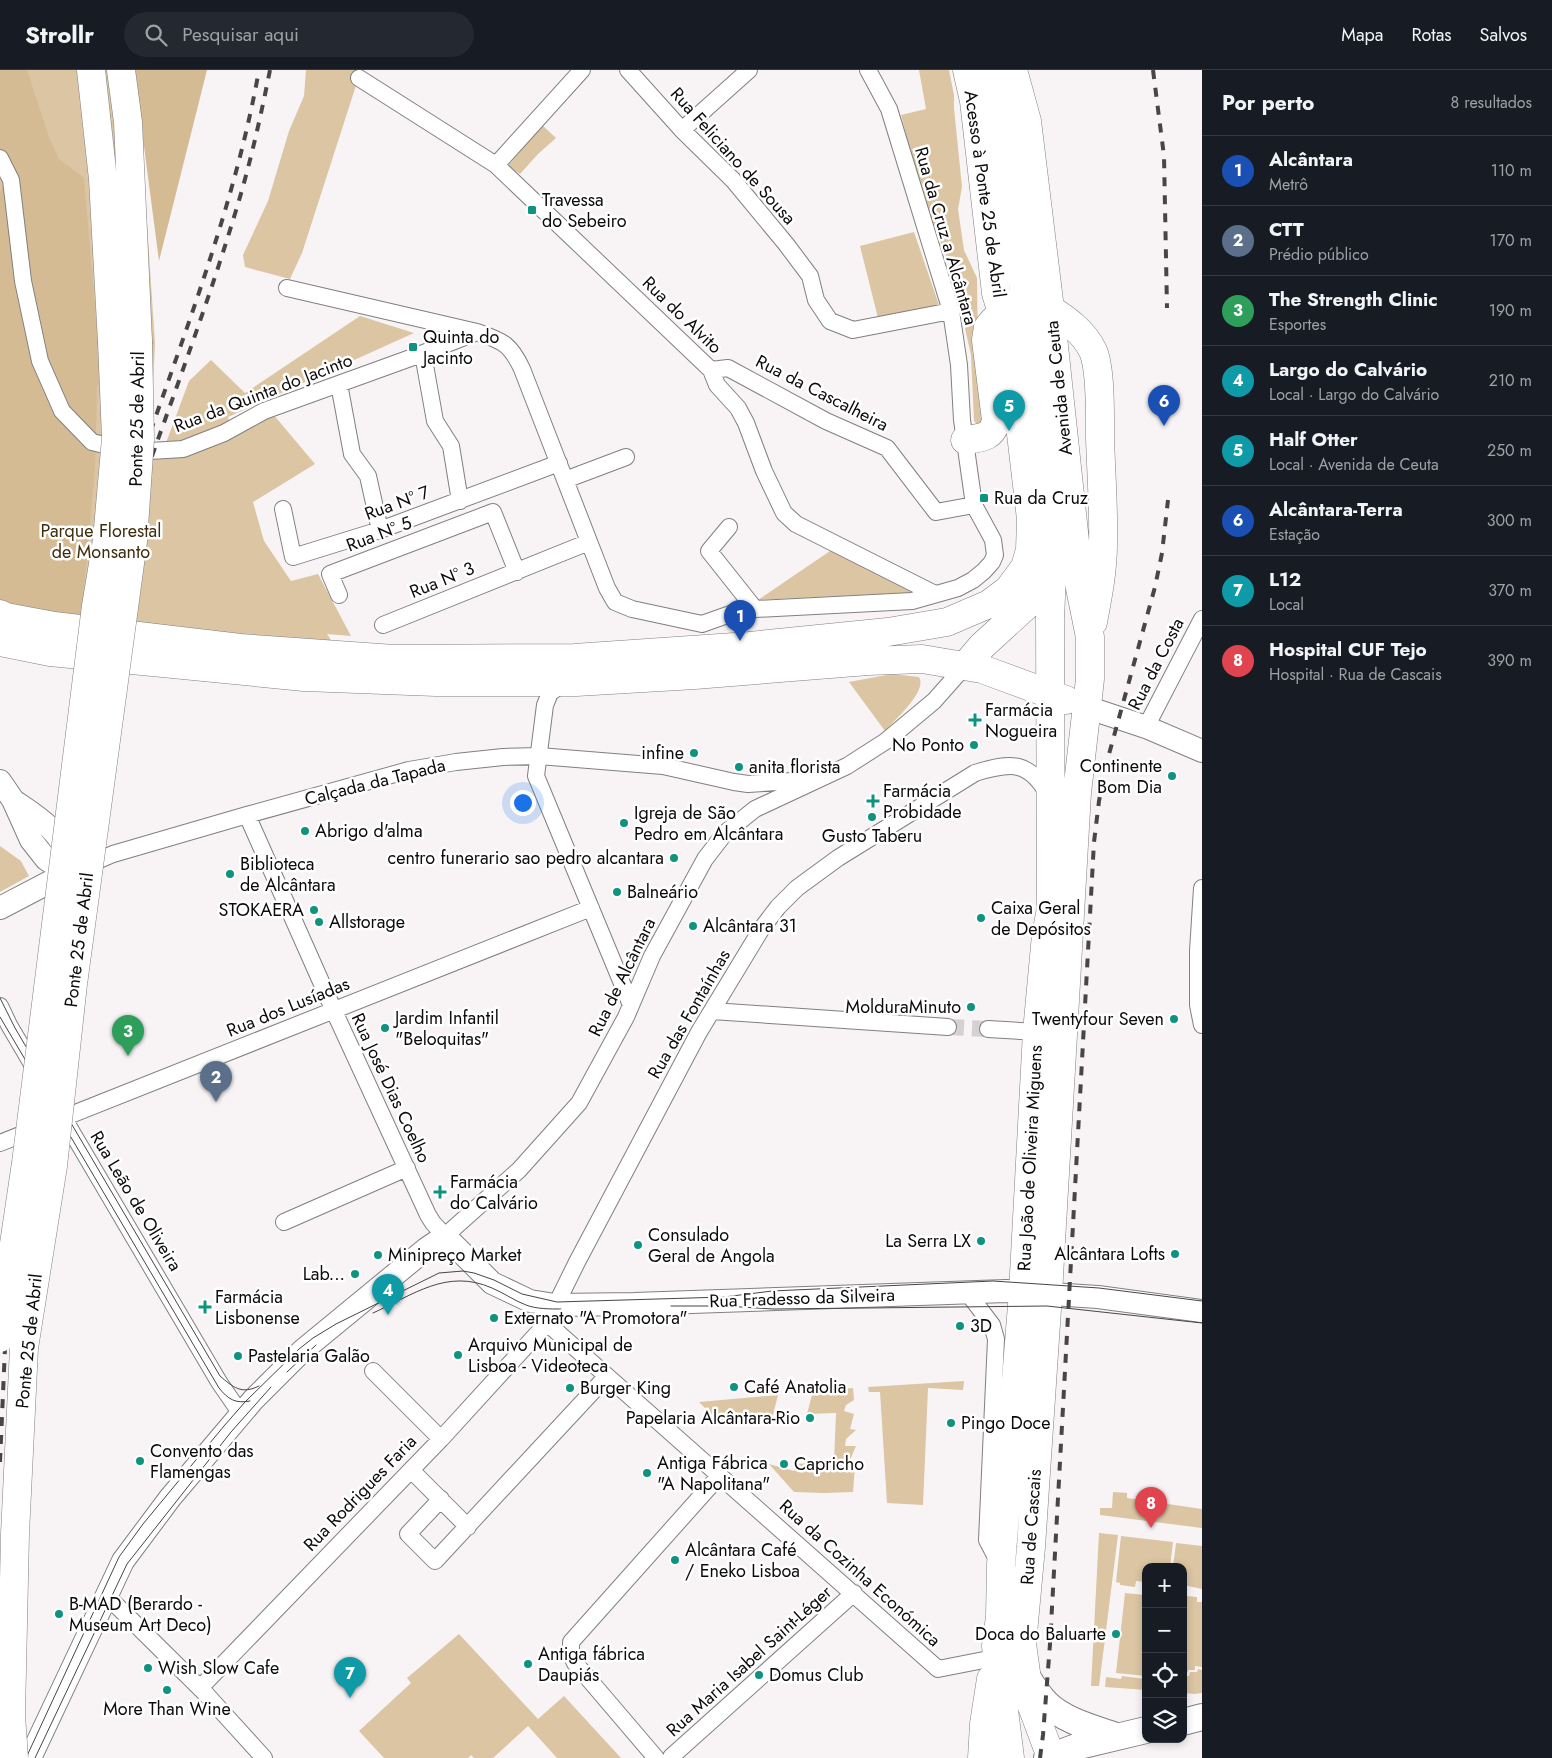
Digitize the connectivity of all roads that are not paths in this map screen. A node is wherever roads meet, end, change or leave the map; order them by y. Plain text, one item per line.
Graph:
1 (90, 70) edge
2 (121, 70) edge
3 (142, 70) edge
4 (582, 70) edge
5 (628, 70) edge
6 (749, 70) edge
7 (868, 70) edge
8 (967, 70) edge
9 (989, 70) edge
10 (1012, 70) edge
11 (359, 78) dead end
12 (128, 122) junction
13 (682, 130) junction
14 (0, 158) edge
15 (496, 165) junction
16 (287, 288) dead end
17 (951, 311) junction
18 (1023, 329) junction
19 (477, 332) junction
20 (125, 341) junction
21 (423, 354) junction
22 (711, 370) junction
23 (339, 384) junction
24 (965, 440) junction
25 (626, 457) dead end
26 (559, 463) junction
27 (565, 480) junction
28 (460, 501) junction
29 (974, 504) junction
30 (283, 509) dead end
31 (729, 527) dead end
32 (380, 530) junction
33 (589, 542) junction
34 (517, 572) junction
35 (1052, 574) junction
36 (935, 594) junction
37 (339, 595) dead end
38 (755, 609) junction
39 (0, 614) edge
40 (1202, 619) edge
41 (383, 625) dead end
42 (1090, 637) junction
43 (0, 642) edge
44 (965, 666) junction
45 (576, 682) junction
46 (1052, 694) junction
47 (1086, 708) junction
48 (1146, 727) junction
49 (1202, 751) edge
50 (539, 756) junction
51 (826, 775) junction
52 (0, 782) edge
53 (1051, 800) junction
54 (248, 815) junction
55 (67, 873) junction
56 (1202, 888) edge
57 (0, 908) edge
58 (591, 908) junction
59 (631, 1005) junction
60 (0, 1006) edge
61 (334, 1010) junction
62 (712, 1011) junction
63 (1202, 1025) edge
64 (5, 1027) edge
65 (948, 1027) tunnel mouth
66 (988, 1029) tunnel mouth
67 (1037, 1032) junction
68 (64, 1119) junction
69 (0, 1144) edge
70 (406, 1168) junction
71 (284, 1222) dead end
72 (445, 1236) junction
73 (470, 1278) dead end
74 (492, 1283) junction
75 (967, 1292) junction
76 (1036, 1293) junction
77 (1202, 1311) edge
78 (551, 1314) junction
79 (0, 1338) edge
80 (373, 1371) dead end
81 (607, 1376) junction
82 (241, 1414) junction
83 (441, 1439) junction
84 (411, 1470) junction
85 (720, 1475) junction
86 (441, 1500) junction
87 (468, 1527) junction
88 (1001, 1565) junction
89 (854, 1594) junction
90 (107, 1596) junction
91 (995, 1652) junction
92 (1026, 1675) junction
93 (200, 1688) junction
94 (1202, 1718) edge
95 (1187, 1721) edge
96 (1142, 1731) edge
97 (1116, 1736) junction
98 (262, 1756) edge
99 (671, 1757) edge
100 (14, 1758) edge
101 (30, 1758) edge
102 (656, 1758) edge
103 (982, 1758) edge
104 (1010, 1758) edge
105 (1050, 1758) edge

1 - 20 highway, Ponte 25 de Abril
2 - 12 highway
3 - 12 highway
4 - 15 street
5 - 13 street, Rua Feliciano de Sousa
6 - 13 street
7 - 17 street, Rua da Cruz a Alcântara
8 - 18 highway, Acesso à Ponte 25 de Abril
9 - 18 highway, Avenida de Ceuta
10 - 18 highway, Avenida de Ceuta
11 - 15 street, Rua do Alvito
12 - 20 highway, Ponte 25 de Abril
13 - 17 street, Rua Feliciano de Sousa
14 - 23 street, Rua da Quinta do Jacinto
15 - 22 street, Rua do Alvito
16 - 19 street
17 - 24 street, Rua da Cruz a Alcântara
18 - 24 highway
18 - 35 highway, Avenida de Ceuta
18 - 39 highway
18 - 42 highway, Avenida de Ceuta
18 - 42 highway
19 - 21 street, Rua da Quinta do Jacinto
19 - 26 street
20 - 79 highway, Ponte 25 de Abril, bridge
20 - 100 highway, Ponte 25 de Abril, bridge
21 - 23 street, Rua da Quinta do Jacinto
21 - 28 street
22 - 29 street, Rua da Cascalheira
22 - 36 street, Rua do Alvito
23 - 32 street
24 - 29 street, Rua da Cruz a Alcântara
25 - 27 street
26 - 27 street
26 - 28 street, Rua Nº 7
27 - 33 street
28 - 32 street, Rua Nº 7
29 - 36 street, Rua da Cruz a Alcântara
30 - 32 street, Rua Nº 7
31 - 38 street
33 - 34 street, Rua Nº 3
33 - 38 street
34 - 37 street, Rua Nº 5
34 - 41 street, Rua Nº 3
35 - 44 highway
35 - 46 highway, Avenida de Ceuta
36 - 38 street
40 - 48 street, Rua da Costa
42 - 47 highway, Avenida de Ceuta
43 - 45 highway
44 - 45 highway
44 - 46 highway
44 - 51 street, Rua de Alcântara
45 - 50 street
46 - 47 highway
46 - 53 highway, Rua João de Oliveira Miguens
47 - 48 main road
47 - 76 highway, Rua João de Oliveira Miguens
48 - 49 main road
50 - 51 street, Calçada da Tapada
50 - 54 street, Calçada da Tapada
50 - 58 street
51 - 59 street, Rua de Alcântara
52 - 55 main road
53 - 62 street, Rua das Fontaínhas
53 - 67 highway, Rua João de Oliveira Miguens
54 - 55 street, Calçada da Tapada
54 - 61 street, Rua José Dias Coelho
55 - 57 main road, Calçada da Tapada
56 - 63 street
58 - 59 street
58 - 61 street, Rua dos Lusíadas
59 - 72 street, Rua de Alcântara
60 - 64 street, Rua Leão de Oliveira
61 - 68 street, Rua dos Lusíadas
61 - 70 street, Rua José Dias Coelho
62 - 65 street
62 - 78 street, Rua das Fontaínhas
64 - 68 street, Rua Leão de Oliveira
66 - 67 street
67 - 76 highway, Rua João de Oliveira Miguens
68 - 69 street, Rua dos Lusíadas
68 - 82 street, Rua Leão de Oliveira
70 - 71 street
70 - 72 street, Rua José Dias Coelho
72 - 74 main road, Rua Fradesso da Silveira
72 - 82 main road
73 - 74 street
74 - 78 main road, Rua Fradesso da Silveira
75 - 76 main road, Rua Fradesso da Silveira
75 - 78 main road, Rua Fradesso da Silveira
75 - 88 street
76 - 77 main road, Rua Fradesso da Silveira
76 - 88 highway, Rua de Cascais
76 - 92 highway, Rua de Cascais
78 - 81 street, Rua da Cozinha Económica
78 - 83 street, Rua Rodrigues Faria
80 - 83 street
81 - 85 street, Rua da Cozinha Económica
81 - 87 street
82 - 90 main road
83 - 84 street, Rua Rodrigues Faria
84 - 86 street
84 - 93 street, Rua Rodrigues Faria
85 - 89 street, Rua da Cozinha Económica
85 - 102 street
86 - 87 street
86 - 87 street
88 - 91 highway, Rua de Cascais
89 - 91 street, Rua da Cozinha Económica
89 - 99 street, Rua Maria Isabel Saint-Léger
90 - 93 street
90 - 101 main road
91 - 103 highway
91 - 104 highway, Rua de Cascais
92 - 97 main road
92 - 105 highway, Rua de Cascais
93 - 98 street
94 - 95 main road
96 - 97 main road
97 - 105 main road

